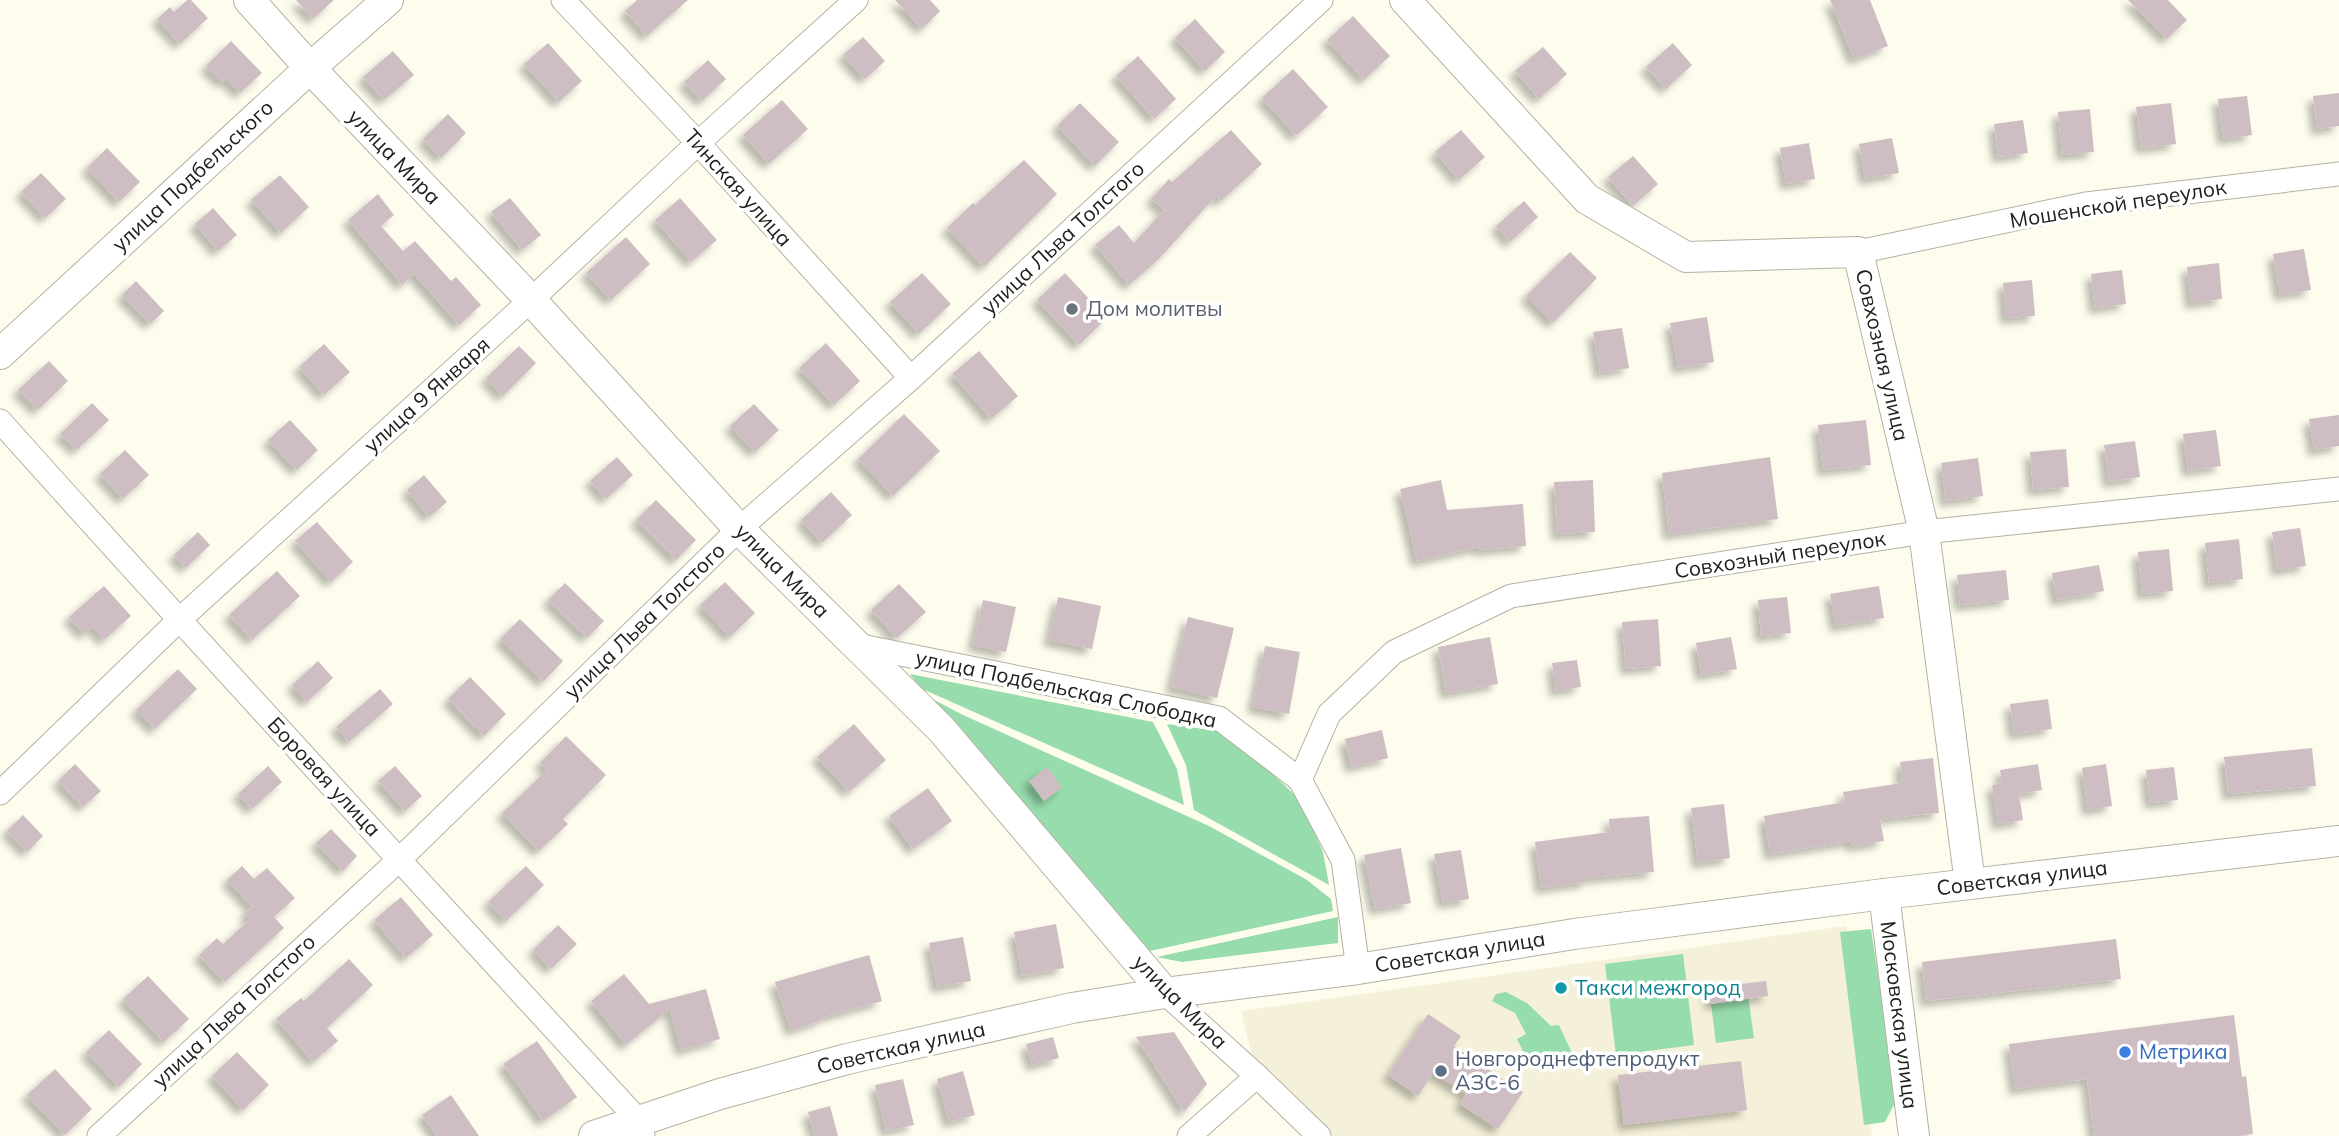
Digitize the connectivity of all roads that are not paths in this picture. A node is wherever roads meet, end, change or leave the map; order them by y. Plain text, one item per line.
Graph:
1 (249, 0) edge
2 (388, 0) edge
3 (563, 0) edge
4 (856, 0) edge
5 (1321, 0) edge
6 (1405, 0) edge
7 (310, 68) junction
8 (698, 143) junction
9 (2339, 174) edge
10 (1858, 252) junction
11 (531, 300) junction
12 (0, 354) edge
13 (911, 377) junction
14 (0, 421) edge
15 (2339, 489) edge
16 (739, 529) junction
17 (1924, 532) junction
18 (178, 621) junction
19 (856, 645) junction
20 (1300, 780) junction
21 (0, 793) edge
22 (2339, 841) edge
23 (400, 859) junction
24 (1970, 883) junction
25 (1884, 894) junction
26 (1358, 969) junction
27 (1165, 993) junction
28 (1257, 1076) junction
29 (640, 1128) edge
30 (99, 1136) edge
31 (594, 1136) edge
32 (1189, 1136) edge
33 (1319, 1136) edge
34 (1914, 1136) edge

1 - 7 main road, улица Мира
2 - 7 main road, улица Подбельского
3 - 8 street, Тинская улица
4 - 8 street, улица 9 Января
5 - 13 street, улица Льва Толстого
6 - 10 main road, Совхозная улица
7 - 11 main road, улица Мира
7 - 12 main road, улица Подбельского
8 - 11 street, улица 9 Января
8 - 13 street, Тинская улица
9 - 10 street, Мошенской переулок
10 - 17 main road, Совхозная улица
11 - 16 main road, улица Мира
11 - 18 street, улица 9 Января
13 - 16 street, улица Льва Толстого
14 - 18 street, Боровая улица
15 - 17 street, Совхозный переулок
16 - 19 main road, улица Мира
16 - 23 street, улица Льва Толстого
17 - 20 street, Совхозный переулок
17 - 24 main road, Совхозная улица
18 - 21 street, улица 9 Января
18 - 23 street, Боровая улица
19 - 20 street, улица Подбельская Слободка
19 - 27 main road, улица Мира
20 - 26 street
22 - 24 main road, Советская улица
23 - 29 street, Боровая улица
23 - 30 street, улица Льва Толстого
24 - 25 main road, Советская улица
25 - 26 main road, Советская улица
25 - 34 main road, Московская улица
26 - 27 main road, Советская улица
27 - 28 street, улица Мира
27 - 29 main road, Советская улица
28 - 32 street
28 - 33 street, улица Мира
29 - 31 main road, Советская улица

